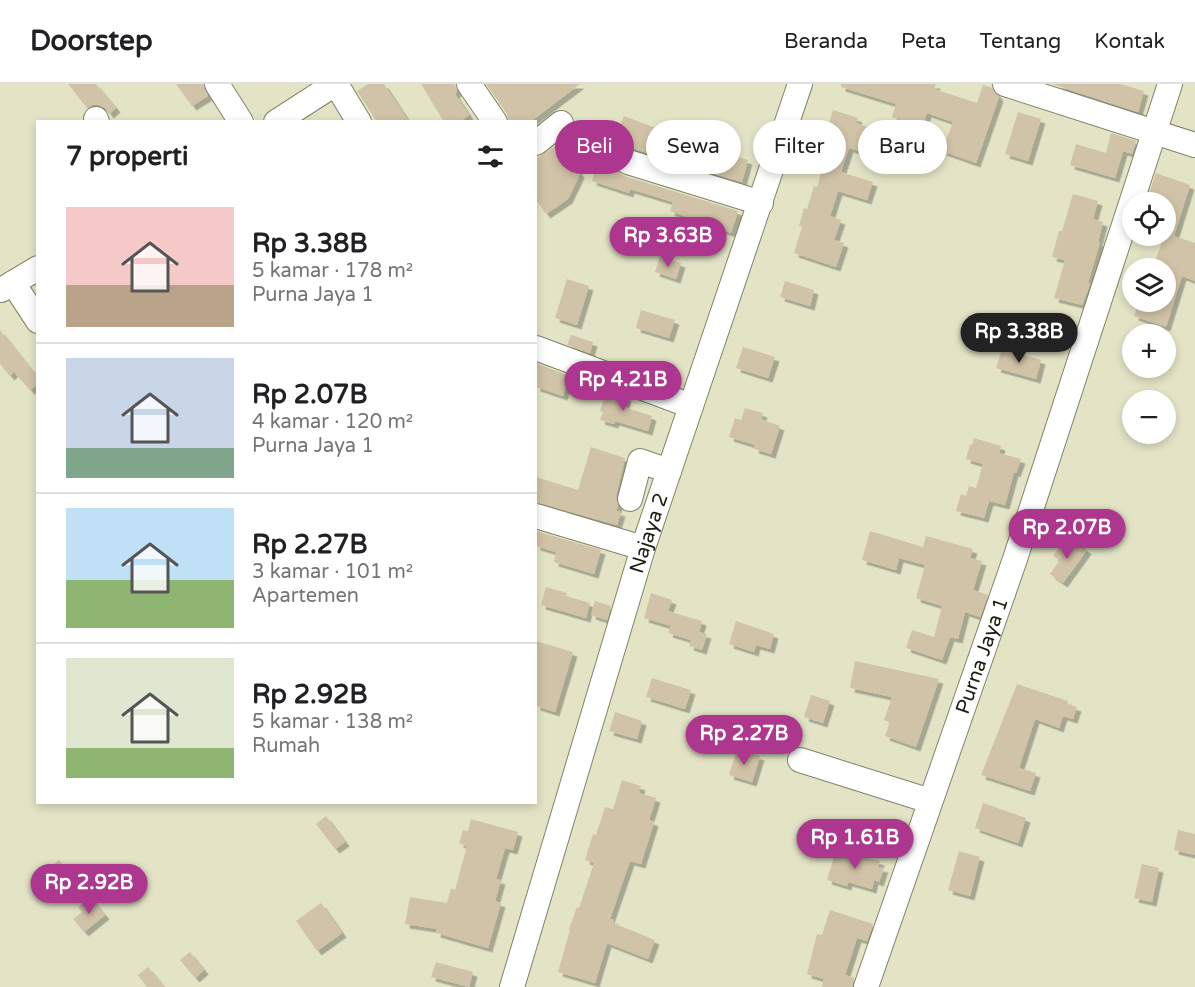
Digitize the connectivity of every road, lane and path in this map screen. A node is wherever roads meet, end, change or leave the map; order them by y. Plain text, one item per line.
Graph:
1 (217, 84) edge
2 (335, 84) edge
3 (469, 84) edge
4 (800, 84) edge
5 (1005, 84) edge
6 (1170, 84) edge
7 (240, 120) edge
8 (279, 120) edge
9 (358, 120) edge
10 (494, 120) edge
11 (555, 128) edge
12 (1155, 132) junction
13 (537, 142) edge
14 (1195, 145) edge
15 (634, 164) edge
16 (761, 203) junction
17 (36, 269) edge
18 (6, 287) edge
19 (36, 319) edge
20 (537, 348) edge
21 (691, 406) junction
22 (669, 471) junction
23 (630, 499) dead end
24 (537, 516) edge
25 (643, 548) junction
26 (800, 760) dead end
27 (930, 801) junction
28 (512, 987) edge
29 (866, 987) edge

1 - 7 street
2 - 8 street
2 - 9 street
3 - 10 street
4 - 16 street, Najaya 2
5 - 12 street
6 - 12 street, Purna Jaya 1
11 - 13 street
12 - 14 street
12 - 27 street, Purna Jaya 1
15 - 16 street
16 - 21 street, Najaya 2
17 - 18 street
18 - 19 street
20 - 21 street
21 - 22 street, Najaya 2
22 - 23 street
22 - 25 street, Najaya 2
24 - 25 street
25 - 28 street, Najaya 2
26 - 27 street
27 - 29 street, Purna Jaya 1

